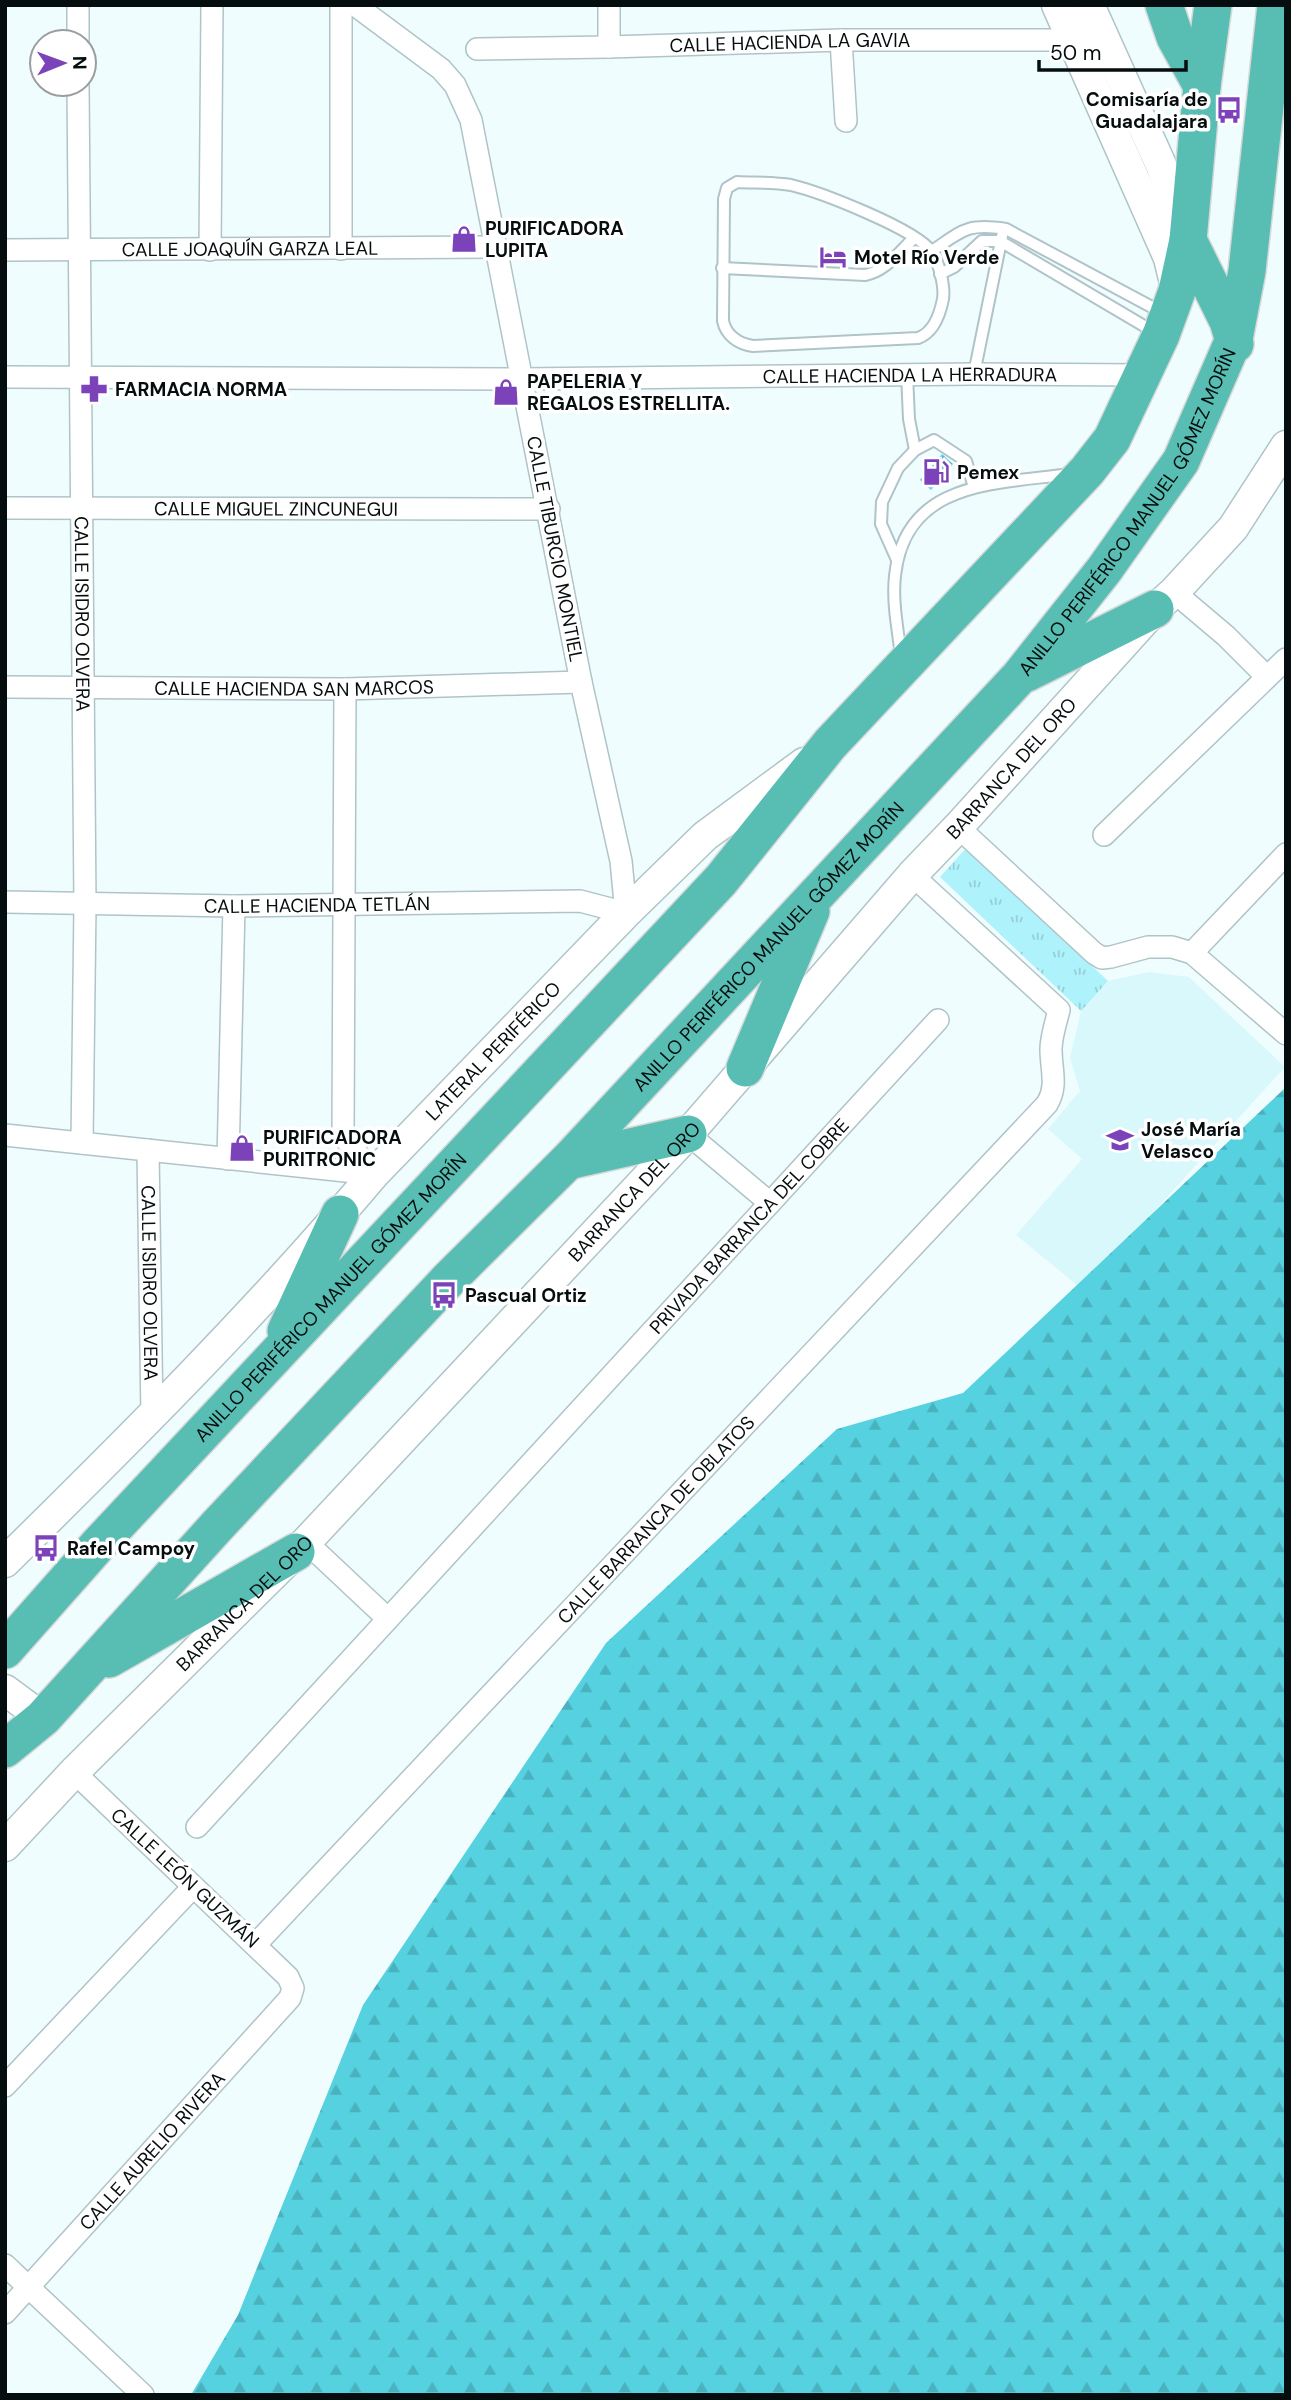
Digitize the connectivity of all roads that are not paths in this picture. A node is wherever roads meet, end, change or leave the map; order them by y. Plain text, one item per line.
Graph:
1 (78, 5) edge
2 (212, 5) edge
3 (341, 5) edge
4 (355, 5) edge
5 (609, 5) edge
6 (1058, 5) edge
7 (1164, 5) edge
8 (1213, 5) edge
9 (1276, 5) edge
10 (1087, 25) edge
11 (78, 28) edge
12 (841, 40) junction
13 (609, 47) junction
14 (477, 49) dead end
15 (1202, 86) junction
16 (78, 98) edge
17 (846, 121) dead end
18 (1006, 229) junction
19 (914, 237) junction
20 (1188, 240) junction
21 (1000, 241) junction
22 (496, 247) junction
23 (80, 249) junction
24 (341, 249) junction
25 (5, 250) edge
26 (210, 250) junction
27 (932, 251) junction
28 (722, 268) junction
29 (940, 274) junction
30 (1169, 314) junction
31 (1234, 340) junction
32 (907, 374) junction
33 (974, 374) junction
34 (1144, 375) junction
35 (5, 377) edge
36 (81, 378) junction
37 (522, 379) junction
38 (1286, 446) edge
39 (915, 450) junction
40 (1087, 471) junction
41 (974, 487) junction
42 (82, 507) junction
43 (5, 508) edge
44 (549, 509) junction
45 (897, 560) junction
46 (1165, 601) junction
47 (1286, 659) edge
48 (902, 668) junction
49 (1020, 677) junction
50 (1267, 677) junction
51 (581, 682) junction
52 (83, 686) junction
53 (5, 687) edge
54 (345, 689) junction
55 (830, 744) junction
56 (958, 827) junction
57 (1104, 835) dead end
58 (1286, 854) edge
59 (912, 875) junction
60 (820, 890) junction
61 (5, 902) edge
62 (345, 903) junction
63 (85, 905) junction
64 (234, 905) junction
65 (626, 912) junction
66 (1192, 953) junction
67 (938, 1020) dead end
68 (1286, 1034) edge
69 (745, 1069) junction
70 (688, 1133) junction
71 (5, 1135) edge
72 (82, 1143) junction
73 (148, 1150) junction
74 (228, 1158) junction
75 (568, 1161) junction
76 (374, 1174) junction
77 (770, 1203) junction
78 (340, 1214) junction
79 (272, 1361) junction
80 (152, 1417) junction
81 (301, 1547) junction
82 (5, 1562) edge
83 (388, 1619) junction
84 (5, 1650) edge
85 (81, 1675) junction
86 (5, 1690) edge
87 (43, 1718) junction
88 (5, 1749) edge
89 (74, 1772) junction
90 (197, 1827) dead end
91 (5, 1846) edge
92 (193, 1887) junction
93 (256, 1944) junction
94 (293, 1987) joint
95 (5, 2086) edge
96 (5, 2265) edge
97 (29, 2287) junction
98 (5, 2313) edge
99 (136, 2392) edge

1 - 11 street
2 - 26 street
3 - 24 street
4 - 22 street, CALLE TIBURCIO MONTIEL
5 - 13 street
6 - 10 street
7 - 15 highway
8 - 15 highway, ANILLO PERIFÉRICO MANUEL GÓMEZ MORÍN
9 - 31 highway, ANILLO PERIFÉRICO MANUEL GÓMEZ MORÍN
10 - 12 street, CALLE HACIENDA LA GAVIA
10 - 20 street
10 - 30 street
12 - 13 street, CALLE HACIENDA LA GAVIA
12 - 17 street
13 - 14 street, CALLE HACIENDA LA GAVIA
15 - 20 highway, ANILLO PERIFÉRICO MANUEL GÓMEZ MORÍN
16 - 23 street, CALLE ISIDRO OLVERA
18 - 21 lane
18 - 27 lane
18 - 30 lane
19 - 27 lane
19 - 28 lane
19 - 28 lane
20 - 30 highway, ANILLO PERIFÉRICO MANUEL GÓMEZ MORÍN
20 - 31 highway
21 - 29 lane
21 - 30 lane
21 - 33 lane
22 - 24 street, CALLE JOAQUÍN GARZA LEAL
22 - 37 street, CALLE TIBURCIO MONTIEL
23 - 25 street, CALLE JOAQUÍN GARZA LEAL
23 - 26 street, CALLE JOAQUÍN GARZA LEAL
23 - 36 street, CALLE ISIDRO OLVERA
24 - 26 street, CALLE JOAQUÍN GARZA LEAL
27 - 29 lane
28 - 29 lane
30 - 34 highway, ANILLO PERIFÉRICO MANUEL GÓMEZ MORÍN
31 - 49 highway, ANILLO PERIFÉRICO MANUEL GÓMEZ MORÍN
32 - 33 street, CALLE HACIENDA LA HERRADURA
32 - 37 street, CALLE HACIENDA LA HERRADURA
32 - 39 lane
33 - 34 street, CALLE HACIENDA LA HERRADURA
34 - 40 highway, ANILLO PERIFÉRICO MANUEL GÓMEZ MORÍN
35 - 36 street, CALLE HACIENDA LA HERRADURA
36 - 37 street, CALLE HACIENDA LA HERRADURA
36 - 42 street, CALLE ISIDRO OLVERA
37 - 44 street, CALLE TIBURCIO MONTIEL
38 - 46 street
39 - 41 lane
39 - 45 lane
40 - 41 lane
40 - 48 highway, ANILLO PERIFÉRICO MANUEL GÓMEZ MORÍN
41 - 45 lane
42 - 43 street, CALLE MIGUEL ZINCUNEGUI
42 - 44 street, CALLE MIGUEL ZINCUNEGUI
42 - 52 street, CALLE ISIDRO OLVERA
44 - 51 street, CALLE TIBURCIO MONTIEL
45 - 48 lane
46 - 49 highway
46 - 50 street
46 - 56 street, BARRANCA DEL ORO
47 - 50 street
48 - 55 highway, ANILLO PERIFÉRICO MANUEL GÓMEZ MORÍN
49 - 60 highway, ANILLO PERIFÉRICO MANUEL GÓMEZ MORÍN
50 - 57 street
51 - 54 street, CALLE HACIENDA SAN MARCOS
51 - 65 street, CALLE TIBURCIO MONTIEL
52 - 53 street, CALLE HACIENDA SAN MARCOS
52 - 54 street, CALLE HACIENDA SAN MARCOS
52 - 63 street, CALLE ISIDRO OLVERA
54 - 62 street
55 - 65 street, LATERAL PERIFÉRICO
55 - 79 highway, ANILLO PERIFÉRICO MANUEL GÓMEZ MORÍN
56 - 59 street, BARRANCA DEL ORO
56 - 66 street
58 - 66 street
59 - 69 street, BARRANCA DEL ORO
59 - 93 street, CALLE BARRANCA DE OBLATOS
60 - 69 highway
60 - 75 highway, ANILLO PERIFÉRICO MANUEL GÓMEZ MORÍN
61 - 63 street, CALLE HACIENDA TETLÁN
62 - 64 street, CALLE HACIENDA TETLÁN
62 - 65 street, CALLE HACIENDA TETLÁN
62 - 76 street
63 - 64 street, CALLE HACIENDA TETLÁN
63 - 72 street, CALLE ISIDRO OLVERA
64 - 74 street
65 - 76 street, LATERAL PERIFÉRICO
66 - 68 street
67 - 77 street, PRIVADA BARRANCA DEL COBRE
69 - 70 street, BARRANCA DEL ORO
70 - 75 highway
70 - 77 street
70 - 81 street, BARRANCA DEL ORO
71 - 72 street
72 - 73 street
73 - 74 street
73 - 80 street, CALLE ISIDRO OLVERA
74 - 76 street
75 - 85 highway, ANILLO PERIFÉRICO MANUEL GÓMEZ MORÍN
76 - 78 street, LATERAL PERIFÉRICO
77 - 83 street, PRIVADA BARRANCA DEL COBRE
78 - 79 highway
78 - 80 street, LATERAL PERIFÉRICO
79 - 84 highway, ANILLO PERIFÉRICO MANUEL GÓMEZ MORÍN
80 - 82 street, LATERAL PERIFÉRICO
81 - 83 street
81 - 85 highway
81 - 89 street, BARRANCA DEL ORO
83 - 90 street, PRIVADA BARRANCA DEL COBRE
85 - 87 highway, ANILLO PERIFÉRICO MANUEL GÓMEZ MORÍN
86 - 87 street
87 - 88 highway, ANILLO PERIFÉRICO MANUEL GÓMEZ MORÍN
89 - 91 street, BARRANCA DEL ORO
89 - 92 street, CALLE LEÓN GUZMÁN
92 - 93 street, CALLE LEÓN GUZMÁN
92 - 95 street
93 - 94 street, CALLE LEÓN GUZMÁN
94 - 97 street, CALLE AURELIO RIVERA
96 - 97 street
97 - 98 street, CALLE AURELIO RIVERA
97 - 99 street

